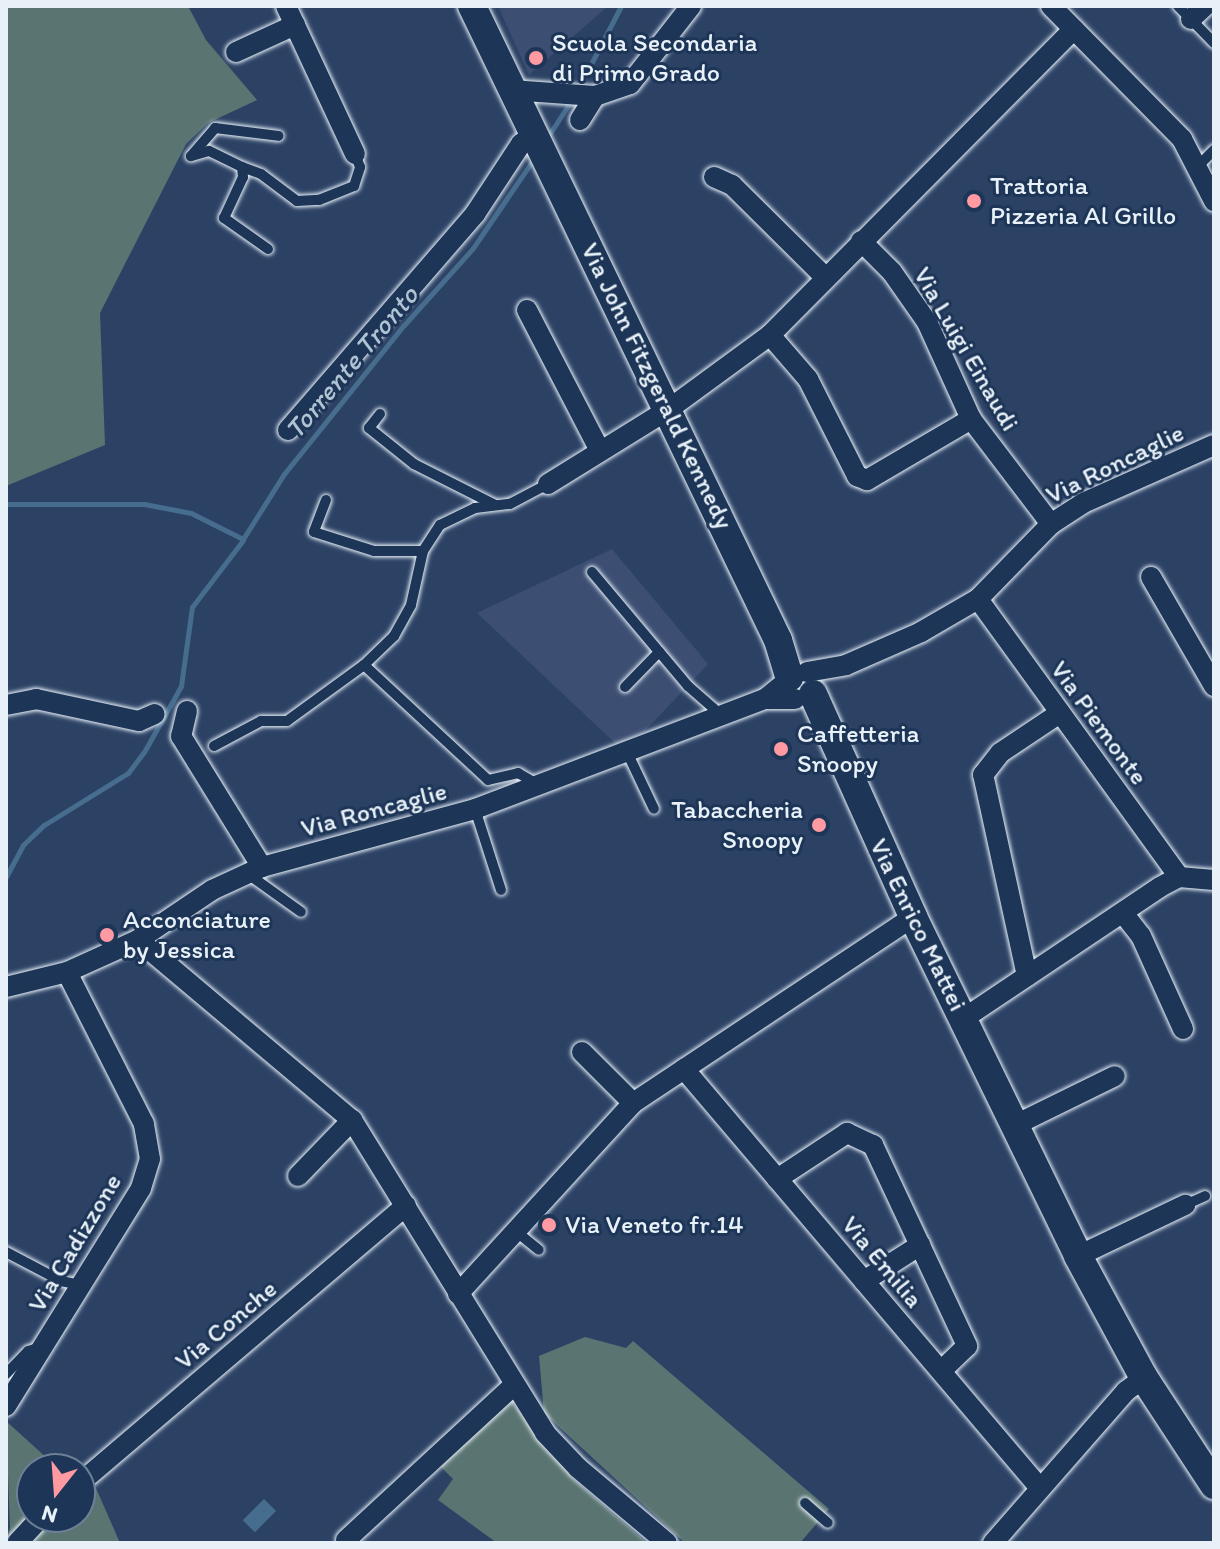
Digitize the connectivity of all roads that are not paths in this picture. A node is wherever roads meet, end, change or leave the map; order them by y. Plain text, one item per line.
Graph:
1 (472, 6) edge
2 (691, 6) edge
3 (1051, 6) edge
4 (1191, 10) edge
5 (291, 15) edge
6 (1074, 29) junction
7 (1214, 43) edge
8 (236, 52) dead end
9 (511, 90) junction
10 (581, 94) junction
11 (580, 120) dead end
12 (279, 136) dead end
13 (539, 144) junction
14 (355, 154) joint
15 (1207, 157) edge
16 (242, 167) junction
17 (714, 177) dead end
18 (1214, 201) edge
19 (861, 241) junction
20 (268, 249) dead end
21 (826, 278) junction
22 (527, 310) dead end
23 (770, 335) junction
24 (669, 409) junction
25 (380, 414) dead end
26 (971, 419) junction
27 (288, 430) dead end
28 (1214, 445) edge
29 (599, 449) junction
30 (548, 484) joint
31 (326, 500) dead end
32 (496, 506) junction
33 (1051, 524) junction
34 (423, 551) junction
35 (592, 572) dead end
36 (1151, 577) dead end
37 (978, 599) junction
38 (659, 652) junction
39 (364, 665) junction
40 (1214, 686) edge
41 (625, 687) dead end
42 (798, 687) junction
43 (6, 705) edge
44 (1060, 713) junction
45 (155, 714) dead end
46 (720, 714) junction
47 (182, 720) dead end
48 (626, 750) junction
49 (191, 752) junction
50 (537, 784) junction
51 (475, 809) junction
52 (654, 809) dead end
53 (255, 870) junction
54 (1179, 877) junction
55 (1214, 880) edge
56 (501, 890) dead end
57 (301, 912) dead end
58 (1123, 913) junction
59 (913, 917) junction
60 (138, 940) junction
61 (67, 972) junction
62 (1027, 976) junction
63 (6, 987) edge
64 (963, 1019) junction
65 (1183, 1029) dead end
66 (582, 1052) dead end
67 (684, 1069) junction
68 (1115, 1076) dead end
69 (633, 1103) junction
70 (352, 1120) junction
71 (1015, 1125) junction
72 (298, 1176) dead end
73 (777, 1179) junction
74 (1205, 1196) dead end
75 (1185, 1205) joint
76 (406, 1206) junction
77 (513, 1229) junction
78 (920, 1245) junction
79 (539, 1250) dead end
80 (6, 1252) edge
81 (1078, 1256) junction
82 (864, 1281) junction
83 (80, 1285) junction
84 (458, 1294) junction
85 (43, 1347) junction
86 (941, 1371) junction
87 (6, 1374) edge
88 (1144, 1378) junction
89 (513, 1386) junction
90 (6, 1406) edge
91 (96, 1469) edge
92 (1214, 1485) edge
93 (1040, 1488) junction
94 (805, 1503) dead end
95 (828, 1523) dead end
96 (346, 1540) dead end
97 (667, 1543) edge
98 (993, 1543) edge

1 - 9 street, Via John Fitzgerald Kennedy
2 - 10 street
3 - 6 street
4 - 7 lane
5 - 8 street
5 - 14 street
6 - 15 street
6 - 19 street
9 - 10 street
9 - 13 street, Via John Fitzgerald Kennedy
10 - 11 street
12 - 16 lane
13 - 24 street, Via John Fitzgerald Kennedy
13 - 27 street
14 - 16 lane
15 - 18 street
16 - 20 lane
17 - 21 street
19 - 21 street
19 - 26 street, Via Luigi Einaudi
21 - 23 street
22 - 29 street
23 - 24 street
23 - 26 street
24 - 29 street
24 - 42 street, Via John Fitzgerald Kennedy
25 - 32 lane
26 - 33 street, Via Luigi Einaudi
28 - 33 street, Via Roncaglie
29 - 30 street
30 - 32 lane
31 - 34 lane
32 - 34 lane
33 - 37 street, Via Roncaglie
34 - 39 lane
35 - 38 lane
36 - 40 street
37 - 42 street, Via Roncaglie
37 - 44 street, Via Piemonte
38 - 41 lane
38 - 46 lane
39 - 49 lane
39 - 50 lane
42 - 46 street, Via Roncaglie
42 - 59 street, Via Enrico Mattei
43 - 45 street
44 - 54 street, Via Piemonte
44 - 62 street
46 - 48 street, Via Roncaglie
47 - 49 street
48 - 50 street, Via Roncaglie
48 - 52 lane
49 - 53 street
50 - 51 street, Via Roncaglie
51 - 53 street, Via Roncaglie
51 - 56 lane
53 - 57 lane
53 - 60 street, Via Roncaglie
54 - 55 street
54 - 58 street
58 - 62 street
58 - 65 street
59 - 64 street, Via Enrico Mattei
59 - 67 street
60 - 61 street, Via Roncaglie
60 - 70 street
61 - 63 street, Via Roncaglie
61 - 83 street, Via Cadizzone
62 - 64 street
64 - 71 street, Via Enrico Mattei
66 - 69 street
67 - 69 street
67 - 73 street, Via Emilia
68 - 71 street
69 - 77 street
70 - 72 street
70 - 76 street
71 - 81 street, Via Enrico Mattei
73 - 78 street
73 - 82 street, Via Emilia
74 - 75 lane
75 - 81 street
76 - 84 street
76 - 91 street, Via Conche
77 - 79 lane
77 - 84 street
78 - 82 street
78 - 86 street
80 - 83 lane
81 - 88 street, Via Enrico Mattei
82 - 86 street, Via Emilia
83 - 85 street, Via Cadizzone
84 - 89 street
85 - 87 lane
85 - 90 street, Via Cadizzone
86 - 93 street, Via Emilia
88 - 92 street, Via Enrico Mattei
88 - 93 street
89 - 96 street
89 - 97 street
93 - 98 street
94 - 95 lane

